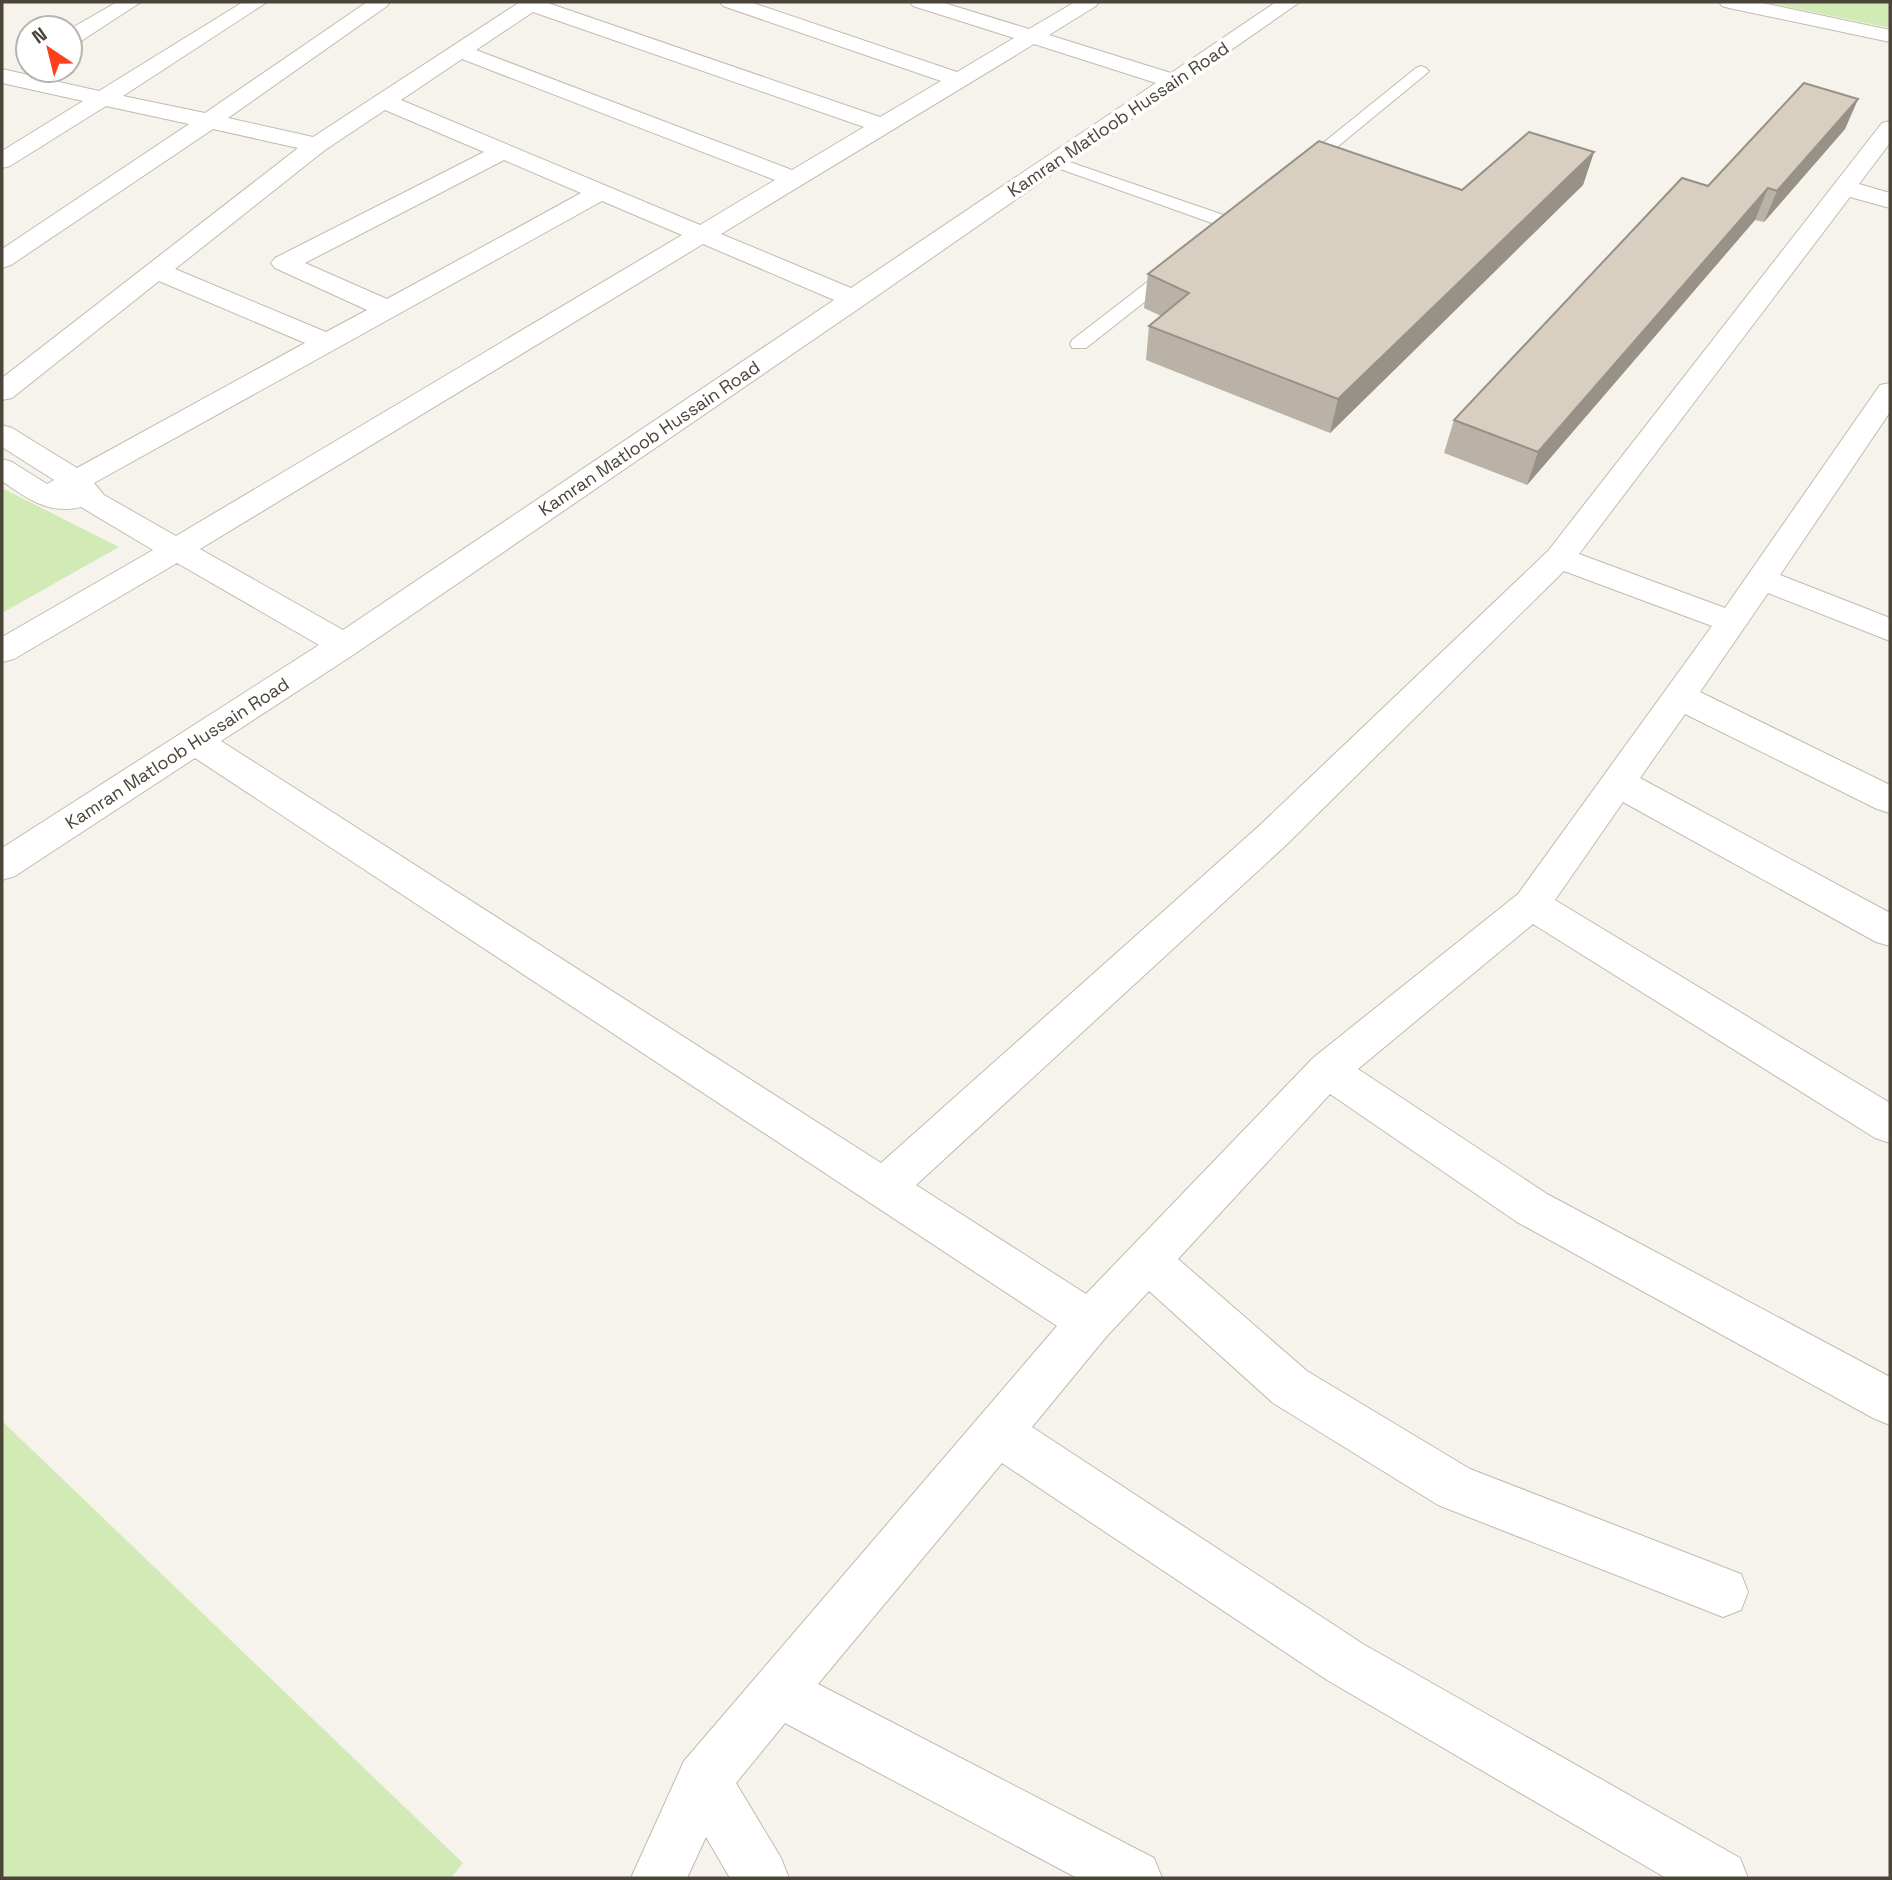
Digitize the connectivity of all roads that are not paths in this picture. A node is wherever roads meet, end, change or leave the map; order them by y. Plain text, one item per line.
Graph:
1 (131, 2) edge
2 (257, 2) edge
3 (380, 2) edge
4 (730, 2) edge
5 (920, 2) edge
6 (1089, 2) edge
7 (1290, 2) edge
8 (1729, 2) edge
9 (533, 3) edge
10 (84, 30) edge
11 (1890, 36) edge
12 (1030, 37) junction
13 (460, 51) junction
14 (1421, 71) dead end
15 (3, 77) edge
16 (959, 80) junction
17 (1174, 81) junction
18 (102, 98) junction
19 (386, 102) junction
20 (209, 121) junction
21 (883, 126) junction
22 (1890, 128) edge
23 (317, 145) junction
24 (504, 151) junction
25 (2, 161) edge
26 (1055, 162) junction
27 (794, 179) junction
28 (1285, 182) edge
29 (1844, 187) junction
30 (601, 192) junction
31 (1890, 201) edge
32 (1232, 224) edge
33 (702, 235) junction
34 (1189, 258) edge
35 (2, 260) edge
36 (157, 271) junction
37 (855, 299) junction
38 (387, 309) junction
39 (326, 342) junction
40 (1079, 344) dead end
41 (1890, 391) edge
42 (2, 392) edge
43 (2, 434) edge
44 (2, 468) edge
45 (84, 491) junction
46 (176, 550) junction
47 (1559, 558) junction
48 (1761, 579) junction
49 (1731, 622) junction
50 (1890, 631) edge
51 (344, 645) junction
52 (2, 651) edge
53 (1678, 696) junction
54 (197, 742) junction
55 (1617, 782) junction
56 (1890, 800) edge
57 (2, 866) edge
58 (1531, 904) junction
59 (1890, 931) edge
60 (1327, 1070) junction
61 (1890, 1125) edge
62 (883, 1188) junction
63 (1148, 1261) junction
64 (1090, 1322) junction
65 (1890, 1402) edge
66 (998, 1432) junction
67 (1723, 1592) dead end
68 (778, 1691) junction
69 (703, 1780) junction
70 (659, 1878) edge
71 (761, 1878) edge
72 (1134, 1878) edge
73 (1720, 1878) edge

1 - 10 street
2 - 18 street
3 - 20 street
4 - 16 street
5 - 12 street
6 - 12 street
7 - 17 street, Kamran Matloob Hussain Road
8 - 11 street
9 - 13 street
9 - 21 street
12 - 16 street
12 - 17 street
13 - 19 street
13 - 27 street
14 - 28 lane
15 - 18 street
16 - 21 street
17 - 26 street, Kamran Matloob Hussain Road
18 - 20 street
18 - 25 street
19 - 23 street
19 - 24 street
20 - 23 street
20 - 35 street
21 - 27 street
22 - 29 street
23 - 36 street
24 - 30 street
24 - 38 street
26 - 32 lane
26 - 37 street, Kamran Matloob Hussain Road
27 - 33 street
29 - 31 street
29 - 47 street
30 - 33 street
30 - 38 street
33 - 37 street
33 - 46 street
34 - 40 lane
36 - 39 street
36 - 42 street
37 - 51 street, Kamran Matloob Hussain Road
38 - 39 street
39 - 45 street
41 - 48 street
43 - 45 street
44 - 45 street
45 - 46 street
46 - 51 street
46 - 52 street
47 - 49 street
47 - 62 street
48 - 49 street
48 - 50 street
49 - 53 street
51 - 54 street, Kamran Matloob Hussain Road
53 - 55 street
53 - 56 street
54 - 57 street, Kamran Matloob Hussain Road
54 - 62 street
55 - 58 street
55 - 59 street
58 - 60 street
58 - 61 street
60 - 63 street
60 - 65 street
62 - 64 street
63 - 64 street
63 - 67 street
64 - 66 street
66 - 68 street
66 - 73 street
68 - 69 street
68 - 72 street
69 - 70 street
69 - 71 street

